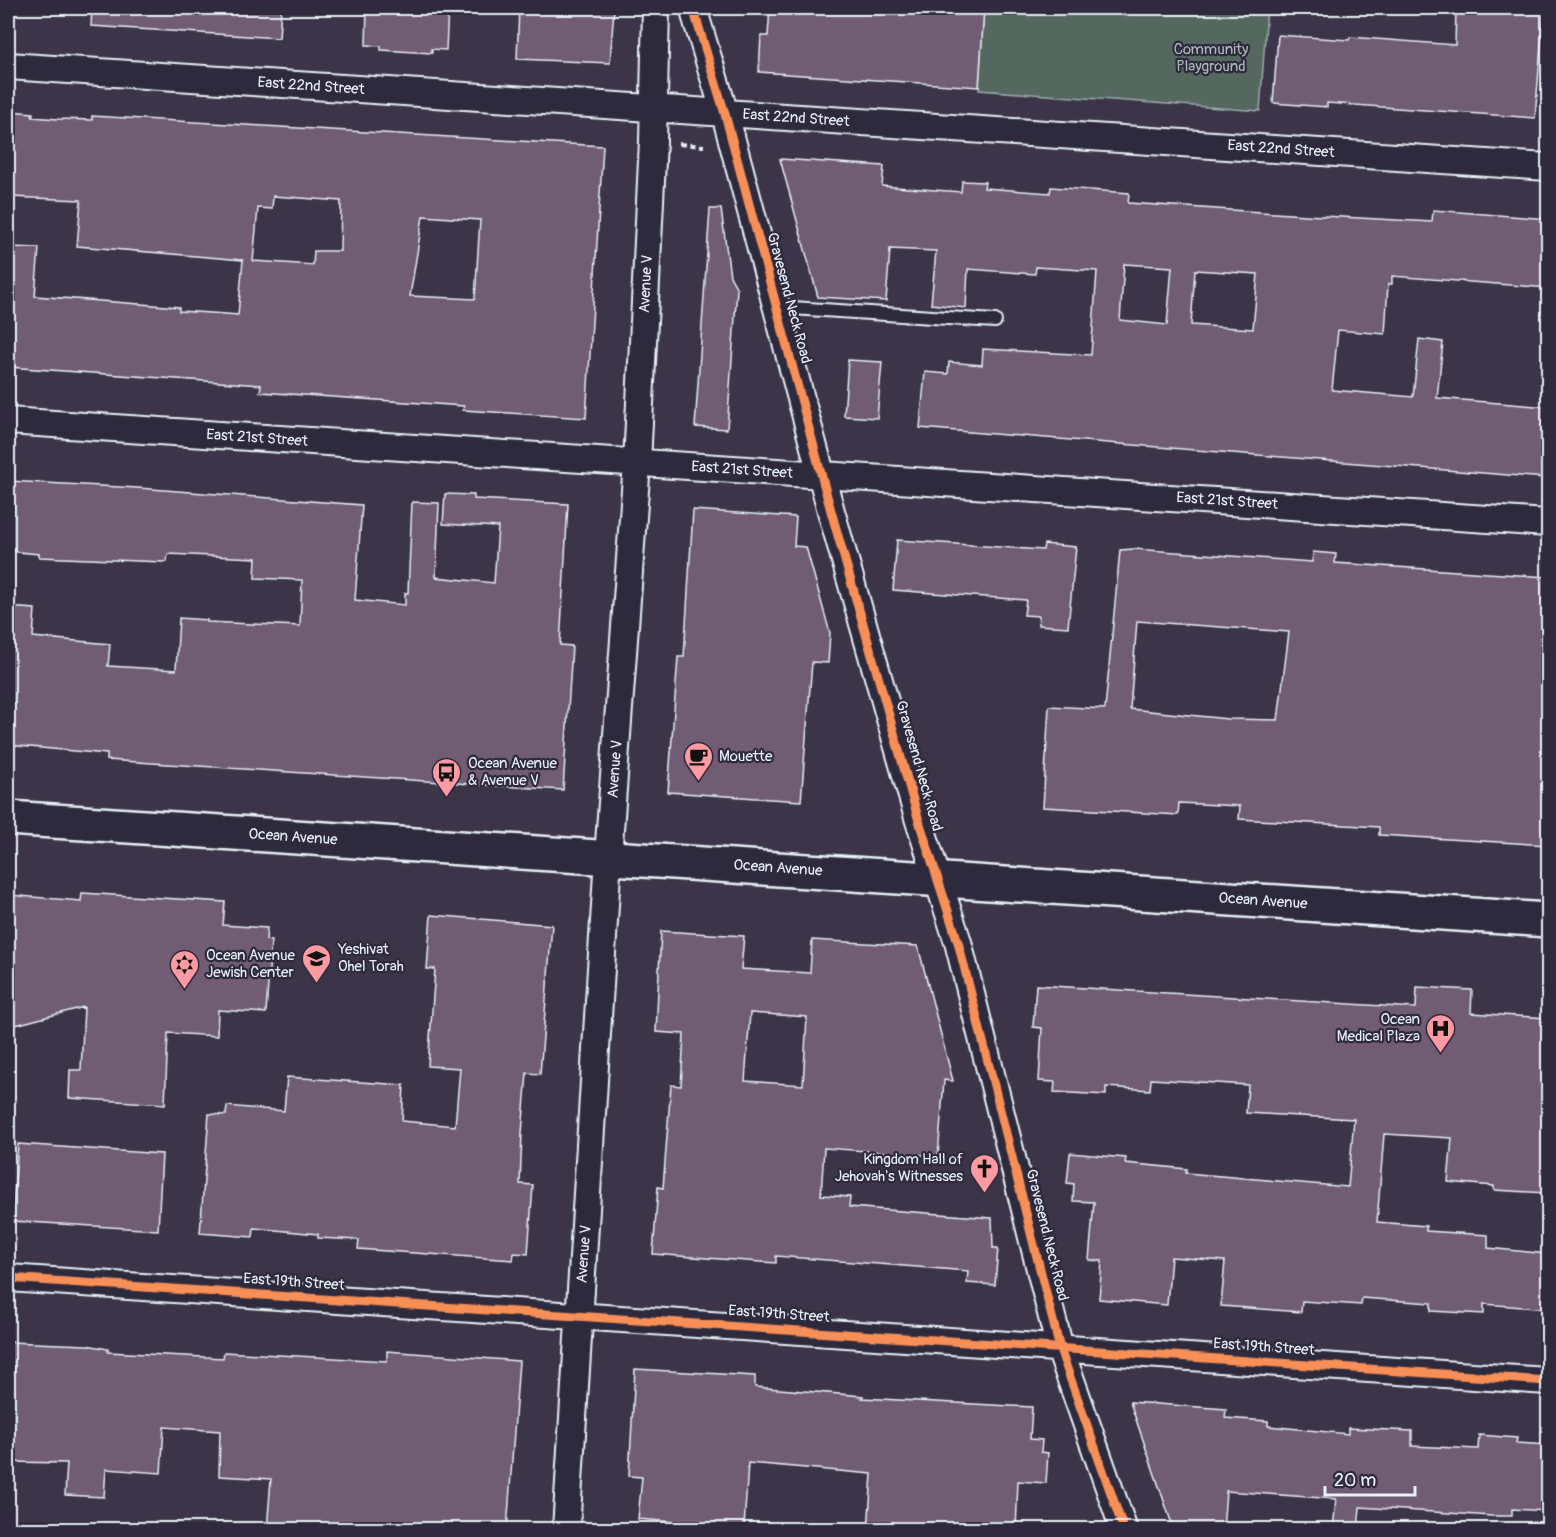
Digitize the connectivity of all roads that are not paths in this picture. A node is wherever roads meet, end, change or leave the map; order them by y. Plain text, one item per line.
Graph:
1 (656, 8) edge
2 (693, 8) edge
3 (8, 66) edge
4 (652, 109) junction
5 (725, 114) junction
6 (1548, 167) edge
7 (776, 308) junction
8 (995, 321) dead end
9 (8, 421) edge
10 (637, 463) junction
11 (821, 475) junction
12 (1548, 523) edge
13 (8, 819) edge
14 (608, 857) junction
15 (938, 879) junction
16 (1548, 920) edge
17 (8, 1278) edge
18 (581, 1316) junction
19 (1060, 1349) junction
20 (1548, 1381) edge
21 (566, 1530) edge
22 (1124, 1530) edge

1 - 4 street, Avenue V
2 - 5 street, Gravesend Neck Road
3 - 4 street, East 22nd Street
4 - 5 street, East 22nd Street
4 - 10 street, Avenue V
5 - 6 street, East 22nd Street
5 - 7 street, Gravesend Neck Road
7 - 8 lane
7 - 11 street, Gravesend Neck Road
9 - 10 street, East 21st Street
10 - 11 street, East 21st Street
10 - 14 street, Avenue V
11 - 12 street, East 21st Street
11 - 15 street, Gravesend Neck Road
13 - 14 main road, Ocean Avenue
14 - 15 main road, Ocean Avenue
14 - 18 street, Avenue V
15 - 16 main road, Ocean Avenue
15 - 19 street, Gravesend Neck Road
17 - 18 street, East 19th Street
18 - 19 street, East 19th Street
18 - 21 street, Avenue V
19 - 20 street, East 19th Street
19 - 22 street, Gravesend Neck Road

